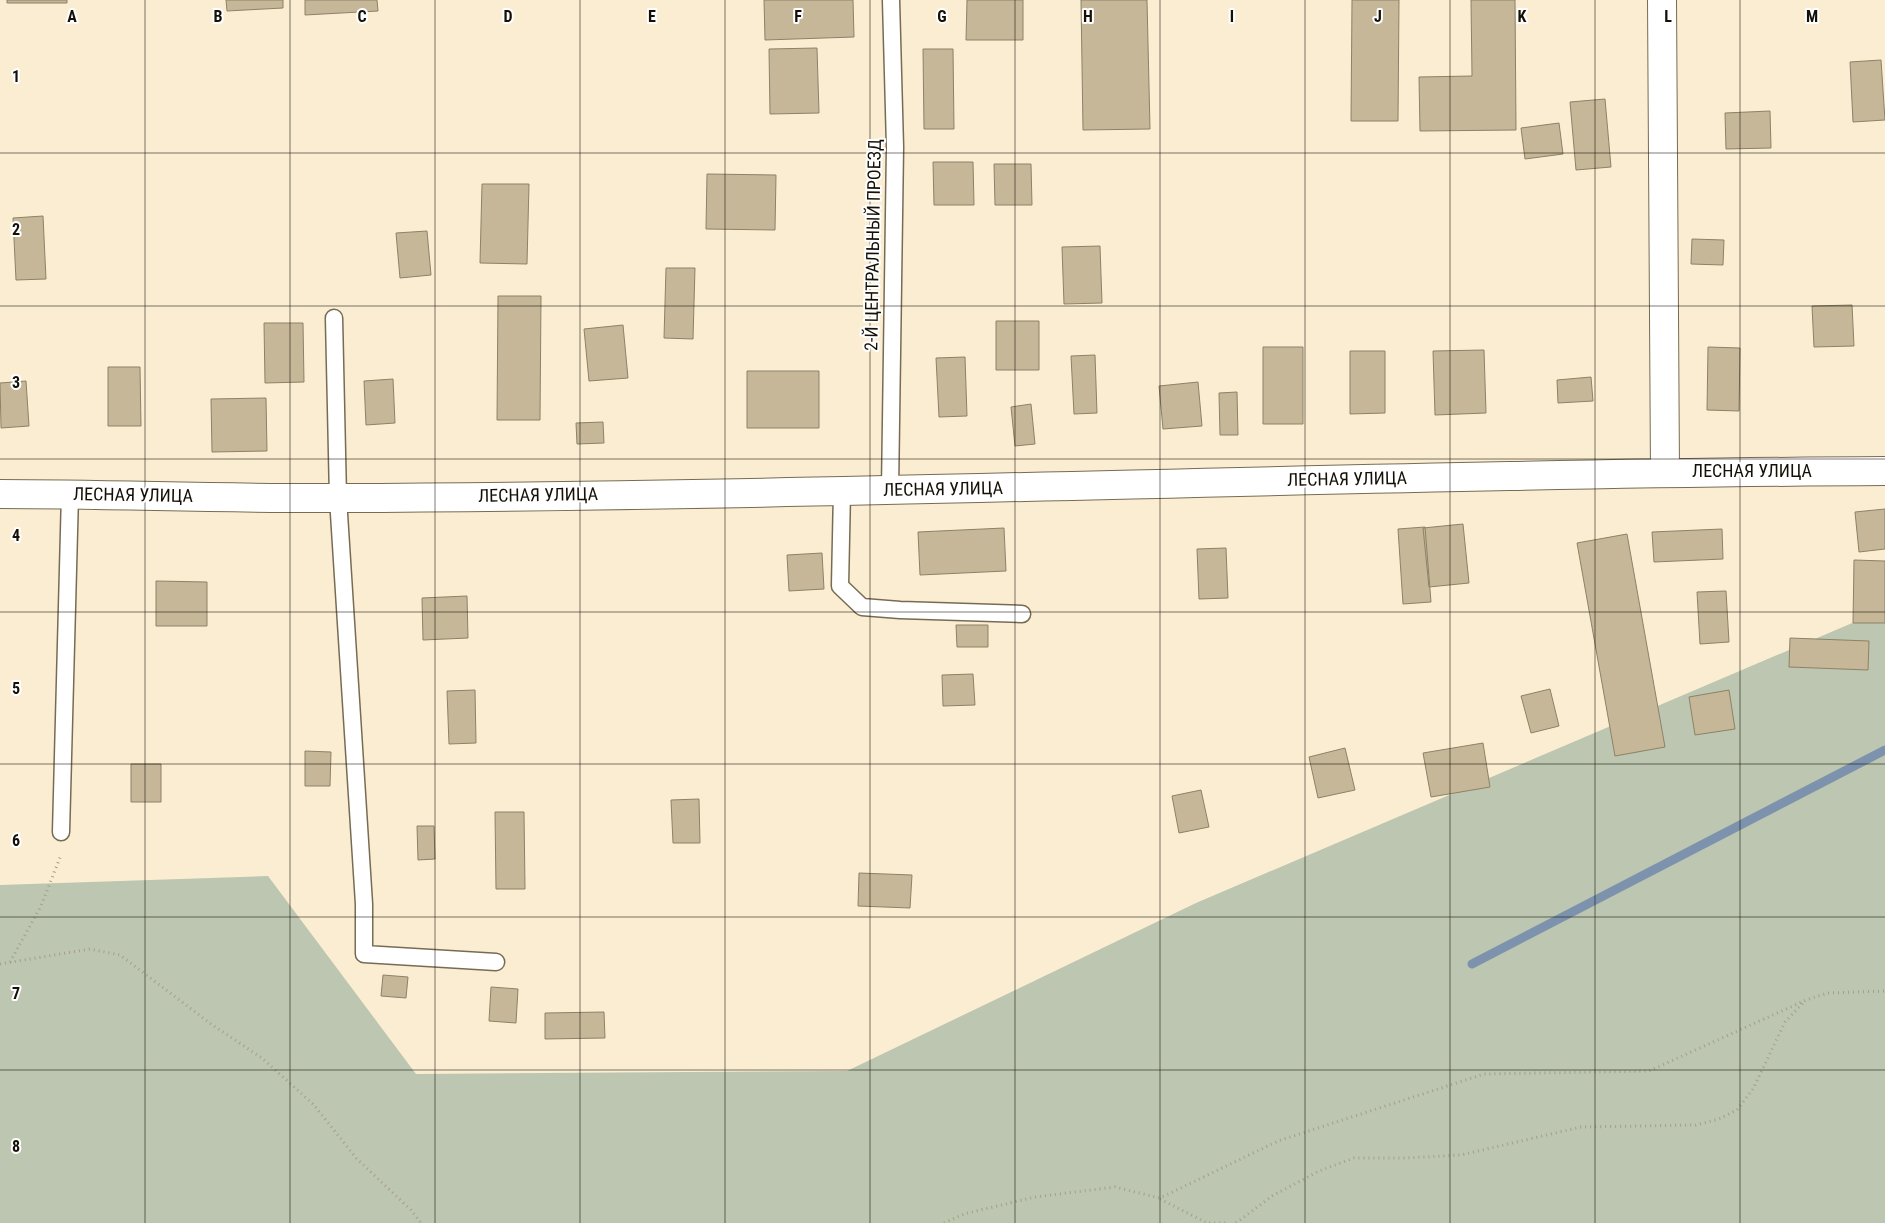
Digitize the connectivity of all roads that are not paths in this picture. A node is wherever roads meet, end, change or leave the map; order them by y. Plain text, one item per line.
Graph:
1 (891, 0) edge
2 (1662, 0) edge
3 (334, 318) dead end
4 (1885, 471) edge
5 (1665, 472) junction
6 (890, 490) junction
7 (842, 491) junction
8 (0, 494) edge
9 (70, 494) junction
10 (338, 498) junction
11 (1022, 614) dead end
12 (62, 832) road end
13 (496, 962) dead end

1 - 6 lane, 2-Й ЦЕНТРАЛЬНЫЙ ПРОЕЗД
2 - 5 street
3 - 10 lane
4 - 5 street, ЛЕСНАЯ УЛИЦА
5 - 6 street, ЛЕСНАЯ УЛИЦА
6 - 7 street, ЛЕСНАЯ УЛИЦА
7 - 10 street, ЛЕСНАЯ УЛИЦА
7 - 11 lane
8 - 9 street, ЛЕСНАЯ УЛИЦА
9 - 10 street, ЛЕСНАЯ УЛИЦА
9 - 12 lane
10 - 13 lane

